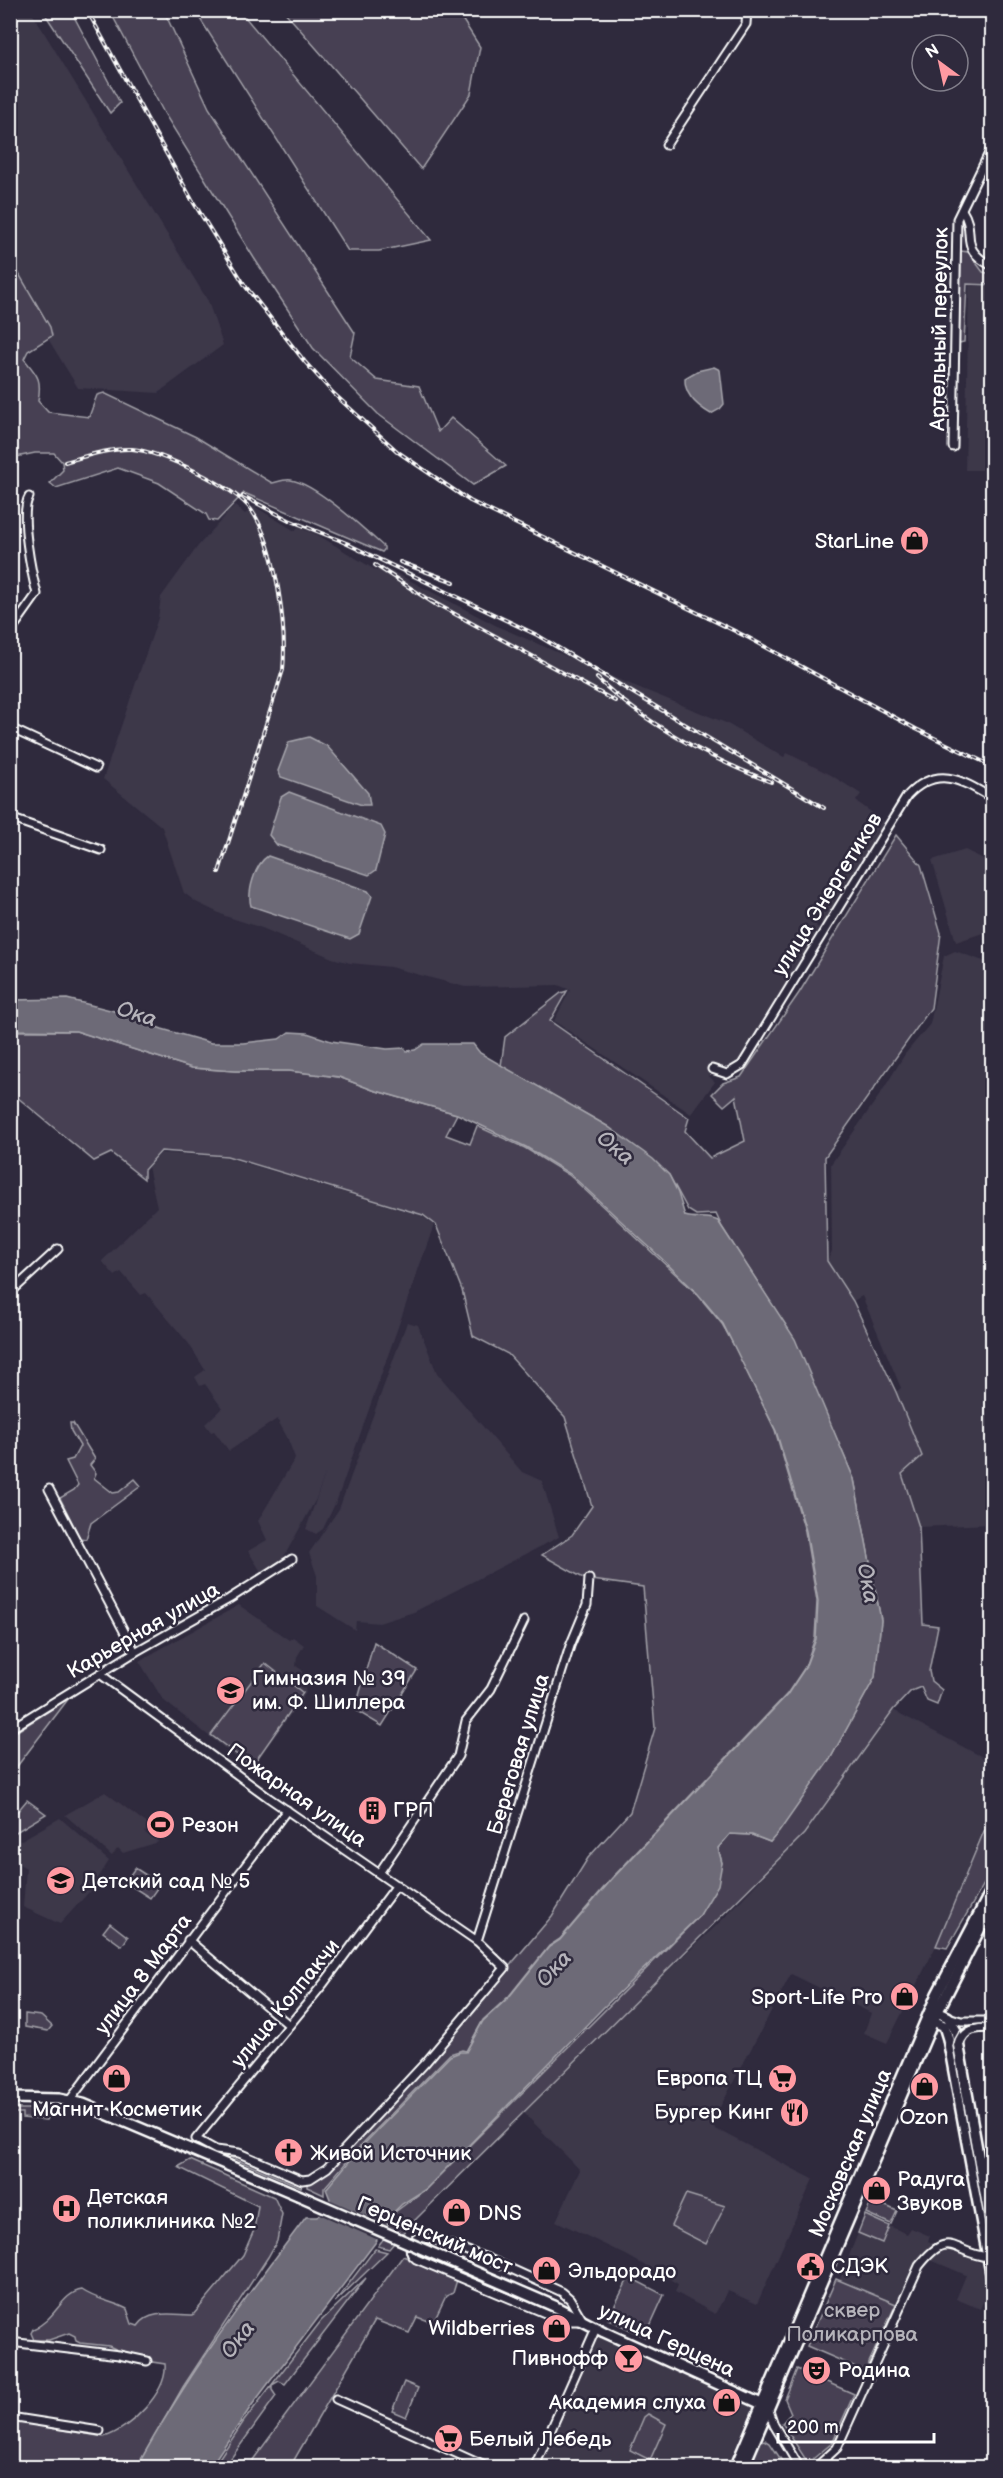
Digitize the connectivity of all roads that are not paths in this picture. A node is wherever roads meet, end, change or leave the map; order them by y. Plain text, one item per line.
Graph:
1 (747, 10) edge
2 (666, 145) dead end
3 (993, 147) edge
4 (962, 210) junction
5 (993, 266) edge
6 (953, 447) dead end
7 (29, 497) dead end
8 (10, 632) edge
9 (10, 728) edge
10 (96, 768) dead end
11 (993, 798) edge
12 (10, 818) edge
13 (101, 850) dead end
14 (712, 1069) dead end
15 (58, 1249) dead end
16 (10, 1293) edge
17 (49, 1489) dead end
18 (292, 1559) dead end
19 (589, 1579) dead end
20 (524, 1621) dead end
21 (135, 1652) junction
22 (100, 1674) junction
23 (10, 1729) edge
24 (287, 1810) junction
25 (379, 1873) junction
26 (397, 1885) junction
27 (993, 1889) edge
28 (993, 1905) edge
29 (188, 1940) junction
30 (477, 1941) junction
31 (932, 2015) junction
32 (966, 2021) junction
33 (993, 2021) edge
34 (946, 2022) junction
35 (289, 2025) junction
36 (955, 2028) junction
37 (993, 2028) edge
38 (973, 2029) junction
39 (949, 2044) junction
40 (959, 2048) junction
41 (10, 2098) edge
42 (70, 2100) junction
43 (196, 2139) joint
44 (993, 2233) edge
45 (988, 2257) junction
46 (993, 2279) edge
47 (564, 2293) junction
48 (556, 2307) junction
49 (583, 2321) junction
50 (596, 2328) junction
51 (10, 2342) edge
52 (147, 2361) dead end
53 (336, 2399) dead end
54 (765, 2405) junction
55 (10, 2417) edge
56 (100, 2431) dead end
57 (489, 2468) edge
58 (534, 2468) edge
59 (735, 2468) edge
60 (743, 2468) edge
61 (800, 2468) edge
62 (815, 2468) edge

1 - 2 street
3 - 4 street, Артельный переулок
4 - 5 street
4 - 6 street, Артельный переулок
7 - 8 street
9 - 10 street
11 - 14 street, улица Энергетиков
12 - 13 street
15 - 16 street
17 - 21 street
18 - 21 street, Карьерная улица
19 - 30 street, Береговая улица
20 - 25 street
21 - 22 street, Карьерная улица
22 - 23 street, Карьерная улица
22 - 24 street, Пожарная улица
24 - 25 street, Пожарная улица
24 - 29 street, улица 8 Марта
25 - 26 street, Пожарная улица
26 - 30 street, Пожарная улица
26 - 35 street, улица Колпакчи
27 - 31 main road, Московская улица
28 - 31 main road, Московская улица
29 - 35 street
29 - 42 street, улица 8 Марта
30 - 43 street, Пожарная улица
31 - 34 main road
31 - 54 main road, Московская улица
32 - 33 street
32 - 34 street
32 - 36 street
34 - 36 main road
34 - 39 main road
35 - 43 street, улица Колпакчи
36 - 38 street
36 - 39 street
36 - 40 main road
37 - 38 street
38 - 40 street
39 - 45 main road
40 - 44 main road
41 - 42 main road, Герценский мост
42 - 48 main road, Герценский мост, bridge
45 - 46 main road
45 - 62 street
47 - 48 street
47 - 49 street
47 - 49 street
48 - 49 main road, улица Герцена
49 - 50 main road, улица Герцена
50 - 54 main road, улица Герцена
50 - 58 street
51 - 52 street
53 - 57 street
54 - 59 main road, Московская улица
54 - 60 main road, Московская улица
54 - 61 street
55 - 56 street

